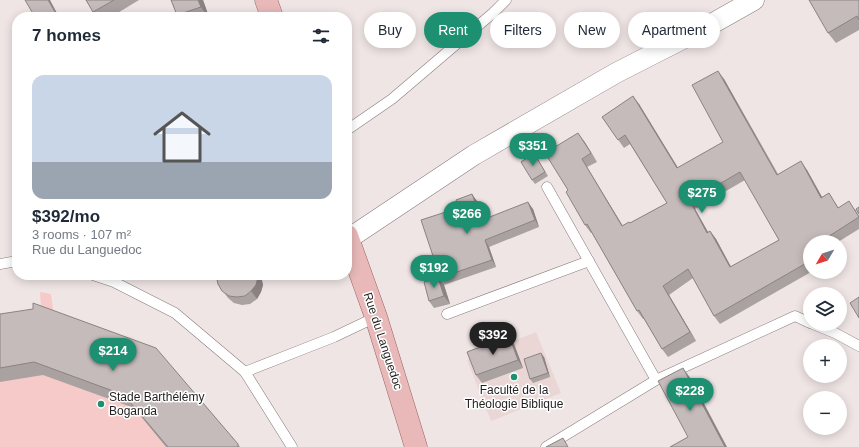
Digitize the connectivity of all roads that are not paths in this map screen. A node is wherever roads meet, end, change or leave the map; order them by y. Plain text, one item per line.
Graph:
1 (266, 0) edge
2 (506, 0) edge
3 (754, 0) edge
4 (270, 12) edge
5 (352, 127) edge
6 (547, 187) dead end
7 (352, 235) edge
8 (352, 249) edge
9 (589, 261) junction
10 (12, 262) edge
11 (0, 264) edge
12 (108, 280) edge
13 (447, 314) dead end
14 (376, 317) junction
15 (803, 320) edge
16 (830, 331) edge
17 (859, 346) edge
18 (245, 372) junction
19 (656, 380) junction
20 (292, 447) edge
21 (416, 447) edge
22 (546, 447) edge

1 - 4 main road
2 - 5 lane
3 - 7 street
6 - 9 lane
8 - 14 main road, Rue du Languedoc
9 - 13 lane
9 - 19 lane
10 - 11 lane
12 - 18 lane
14 - 18 lane
14 - 21 main road, Rue du Languedoc
15 - 19 lane
16 - 17 lane
18 - 20 lane
19 - 22 lane

